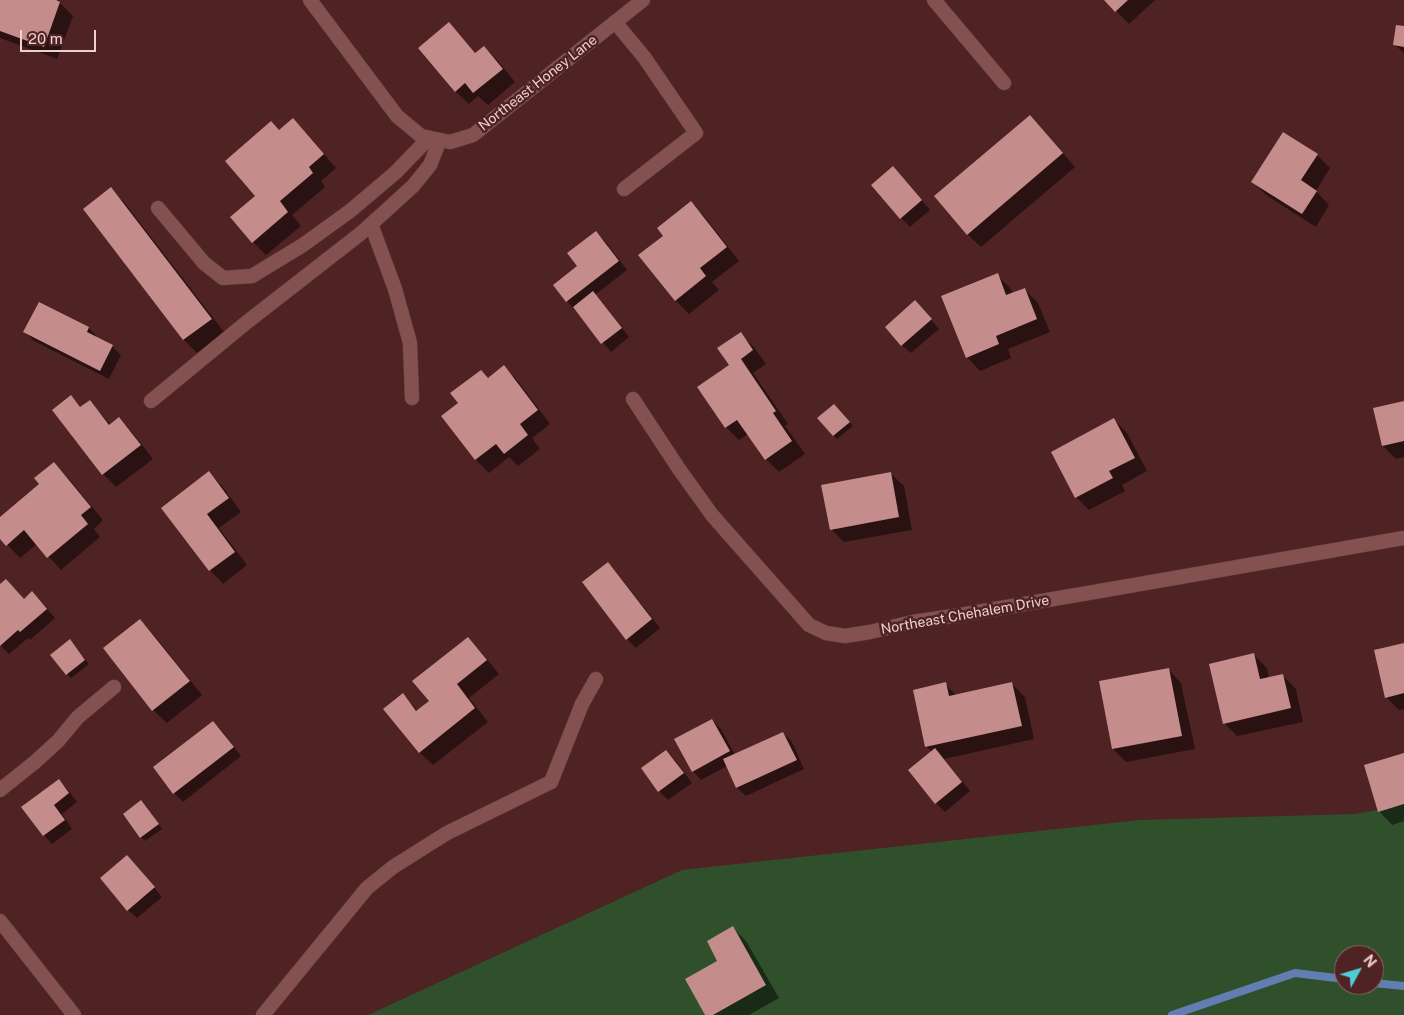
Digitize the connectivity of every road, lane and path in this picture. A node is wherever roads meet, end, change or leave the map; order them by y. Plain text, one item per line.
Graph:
1 (310, 0) edge
2 (643, 0) edge
3 (934, 0) edge
4 (615, 22) junction
5 (1004, 83) dead end
6 (434, 139) junction
7 (624, 189) dead end
8 (158, 208) dead end
9 (371, 224) junction
10 (412, 398) dead end
11 (633, 399) dead end
12 (151, 401) dead end
13 (1404, 538) edge
14 (596, 679) dead end
15 (114, 687) dead end
16 (0, 790) edge
17 (0, 921) edge
18 (74, 1015) edge
19 (263, 1015) edge

1 - 6 street
2 - 4 street, Northeast Honey Lane
3 - 5 street
4 - 6 street, Northeast Honey Lane
4 - 7 street
6 - 8 street
6 - 9 street
9 - 10 street
9 - 12 street
11 - 13 street, Northeast Chehalem Drive
14 - 19 street
15 - 16 street
17 - 18 street

